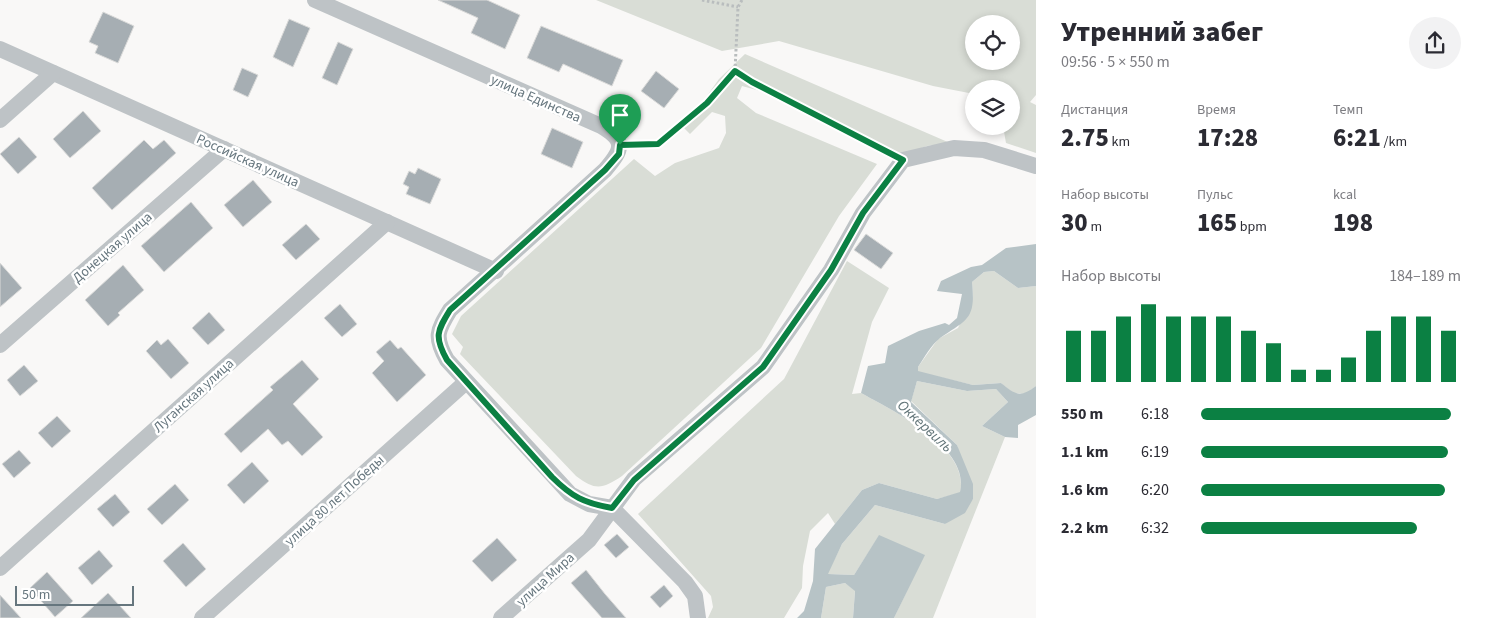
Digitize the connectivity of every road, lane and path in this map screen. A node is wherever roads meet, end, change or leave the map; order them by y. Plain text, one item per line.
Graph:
1 (315, 0) edge
2 (702, 0) edge
3 (742, 0) edge
4 (738, 7) junction
5 (0, 49) edge
6 (735, 71) junction
7 (53, 73) junction
8 (0, 120) edge
9 (620, 145) junction
10 (224, 149) junction
11 (903, 160) junction
12 (1036, 166) edge
13 (387, 222) junction
14 (496, 271) junction
15 (0, 345) edge
16 (466, 382) junction
17 (612, 508) junction
18 (0, 568) edge
19 (202, 618) edge
20 (501, 618) edge
21 (698, 618) edge

1 - 9 street, улица Единства
2 - 4 path
3 - 4 path
4 - 6 path
5 - 7 street, Российская улица
6 - 9 path
6 - 11 path
7 - 8 street
7 - 10 street, Российская улица
9 - 14 street
10 - 13 street, Российская улица
10 - 15 street, Донецкая улица
11 - 12 street
11 - 17 street, улица Мира
13 - 14 street, Российская улица
13 - 18 street, Луганская улица
14 - 16 street
16 - 17 street
16 - 19 street, улица 80 лет Победы
17 - 20 street, улица Мира
17 - 21 street

